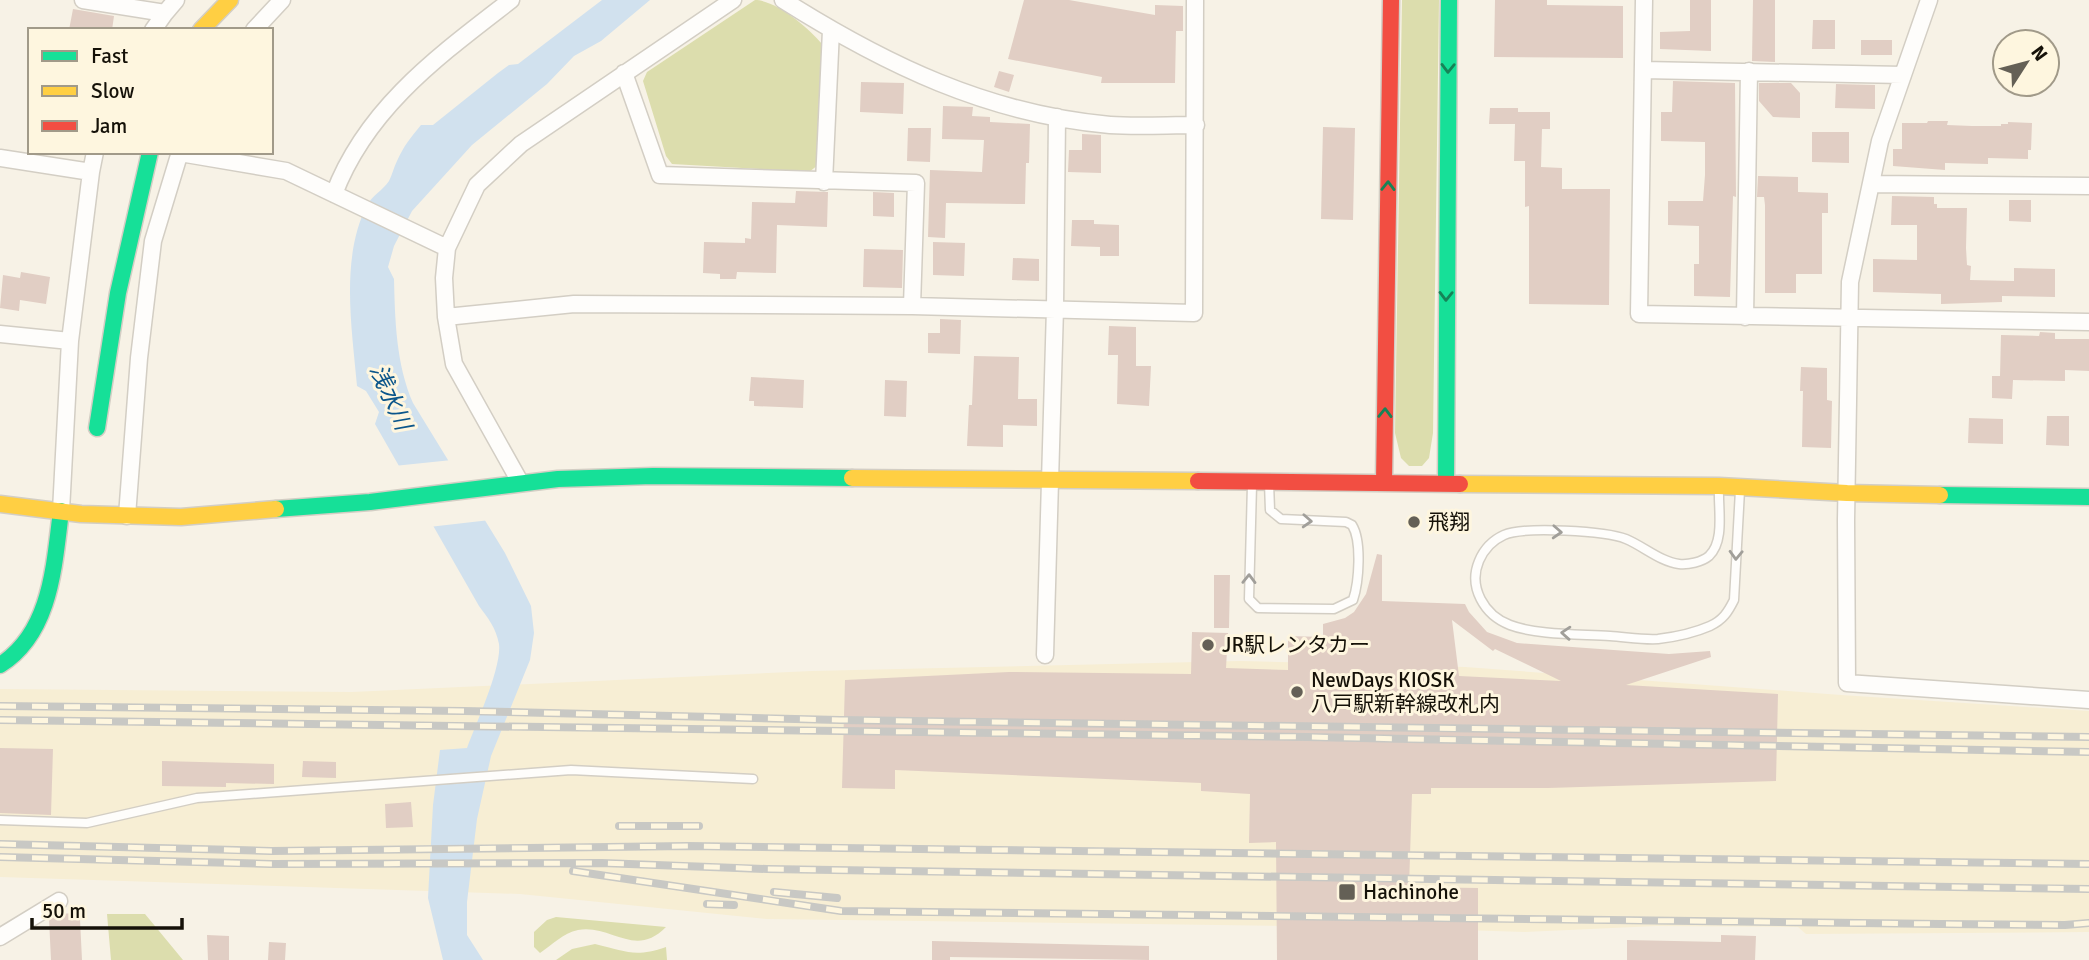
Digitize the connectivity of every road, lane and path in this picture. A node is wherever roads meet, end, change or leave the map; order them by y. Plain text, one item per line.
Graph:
1 (83, 0) edge
2 (230, 0) edge
3 (282, 0) edge
4 (512, 0) edge
5 (733, 0) edge
6 (783, 0) edge
7 (1195, 0) edge
8 (1391, 0) edge
9 (1449, 0) edge
10 (1644, 0) edge
11 (1930, 0) edge
12 (170, 6) edge
13 (154, 28) edge
14 (203, 28) edge
15 (256, 28) edge
16 (831, 30) junction
17 (1643, 70) junction
18 (1749, 71) junction
19 (624, 73) junction
20 (1903, 75) junction
21 (1057, 117) junction
22 (1196, 125) junction
23 (94, 154) edge
24 (150, 154) edge
25 (180, 154) edge
26 (186, 154) edge
27 (0, 158) edge
28 (90, 172) junction
29 (824, 182) junction
30 (1871, 184) junction
31 (2089, 186) edge
32 (334, 194) junction
33 (447, 248) junction
34 (912, 306) junction
35 (1055, 308) junction
36 (446, 317) junction
37 (1745, 317) junction
38 (1850, 319) junction
39 (2089, 322) edge
40 (0, 334) edge
41 (70, 341) junction
42 (97, 428) dead end
43 (1050, 480) junction
44 (520, 482) junction
45 (1384, 482) junction
46 (1446, 482) junction
47 (1261, 483) junction
48 (1719, 486) junction
49 (1740, 487) junction
50 (1847, 494) junction
51 (2089, 497) edge
52 (0, 504) edge
53 (61, 511) junction
54 (127, 516) junction
55 (1045, 655) dead end
56 (0, 665) edge
57 (2089, 700) edge
58 (752, 779) dead end
59 (0, 820) edge
60 (59, 901) dead end
61 (0, 937) edge

1 - 12 street
2 - 14 street
3 - 15 street
4 - 32 street
5 - 19 street
6 - 16 street
7 - 22 street
45 -> 8 street
9 -> 46 street
10 - 17 street
11 - 20 street
12 - 13 street
16 - 21 street
16 - 29 street
17 - 18 street
17 - 37 street
18 - 20 street
18 - 37 street
19 - 29 street
19 - 33 street
20 - 30 street
21 - 22 street
21 - 35 street
22 - 35 street
23 - 28 street
24 - 42 street
25 - 54 street
26 - 32 street
27 - 28 street
28 - 41 street
29 - 34 street
30 - 31 street
30 - 38 street
32 - 33 street
33 - 36 street
34 - 35 street
34 - 36 street
35 - 43 street
36 - 44 street
37 - 38 street
38 - 39 street
38 - 50 street
40 - 41 street
41 - 53 street
43 - 44 street
43 - 47 street
43 - 55 street
44 - 54 street
45 - 46 street
45 - 47 street
46 - 48 street
47 -> 47 lane
48 - 49 street
49 -> 48 lane
49 - 50 street
50 - 51 street
50 - 57 street
52 - 53 street
53 - 54 street
53 - 56 street
58 - 59 lane
60 - 61 street

